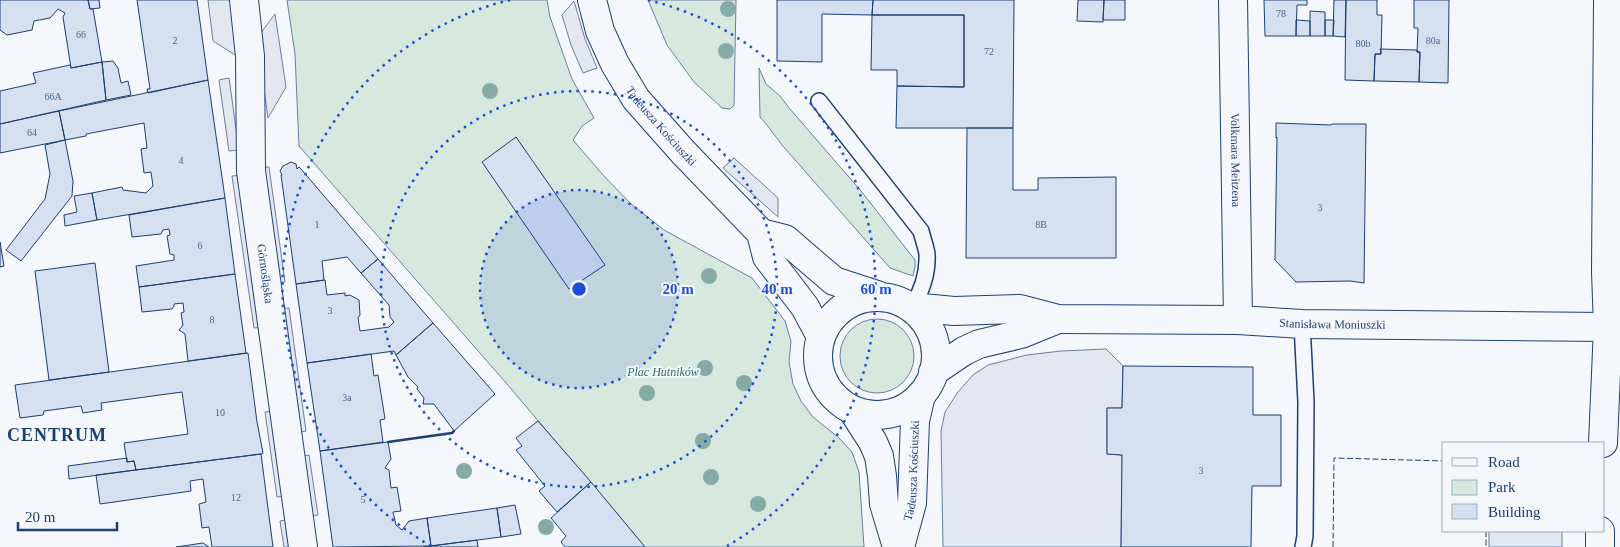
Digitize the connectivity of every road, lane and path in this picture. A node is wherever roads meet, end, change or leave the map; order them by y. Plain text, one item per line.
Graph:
1 (244, 0) edge
2 (592, 0) edge
3 (1232, 0) edge
4 (1608, 0) edge
5 (819, 101) dead end
6 (761, 233) junction
7 (877, 295) junction
8 (912, 307) junction
9 (1058, 319) junction
10 (1238, 320) junction
11 (1302, 324) junction
12 (1608, 327) junction
13 (820, 336) junction
14 (927, 383) junction
15 (853, 411) junction
16 (1603, 442) edge
17 (1600, 532) edge
18 (303, 547) edge
19 (898, 547) edge
20 (1303, 547) edge
21 (1600, 547) edge

1 - 18 street, Górnośląska
2 - 6 street, Tadeusza Kościuszki
3 - 10 street, Volkmara Meitzena
4 - 12 street
5 - 8 lane
6 - 7 street
6 - 13 street, Tadeusza Kościuszki
7 - 8 street
7 - 13 street
8 - 9 street
8 - 14 street
9 - 10 street, Stanisława Moniuszki
9 - 14 street
10 - 11 street, Stanisława Moniuszki
11 - 12 street, Stanisława Moniuszki
11 - 20 lane
12 - 16 street
13 - 15 street
14 - 15 street
14 - 19 street, Tadeusza Kościuszki
15 - 19 street, Tadeusza Kościuszki
17 - 21 street

